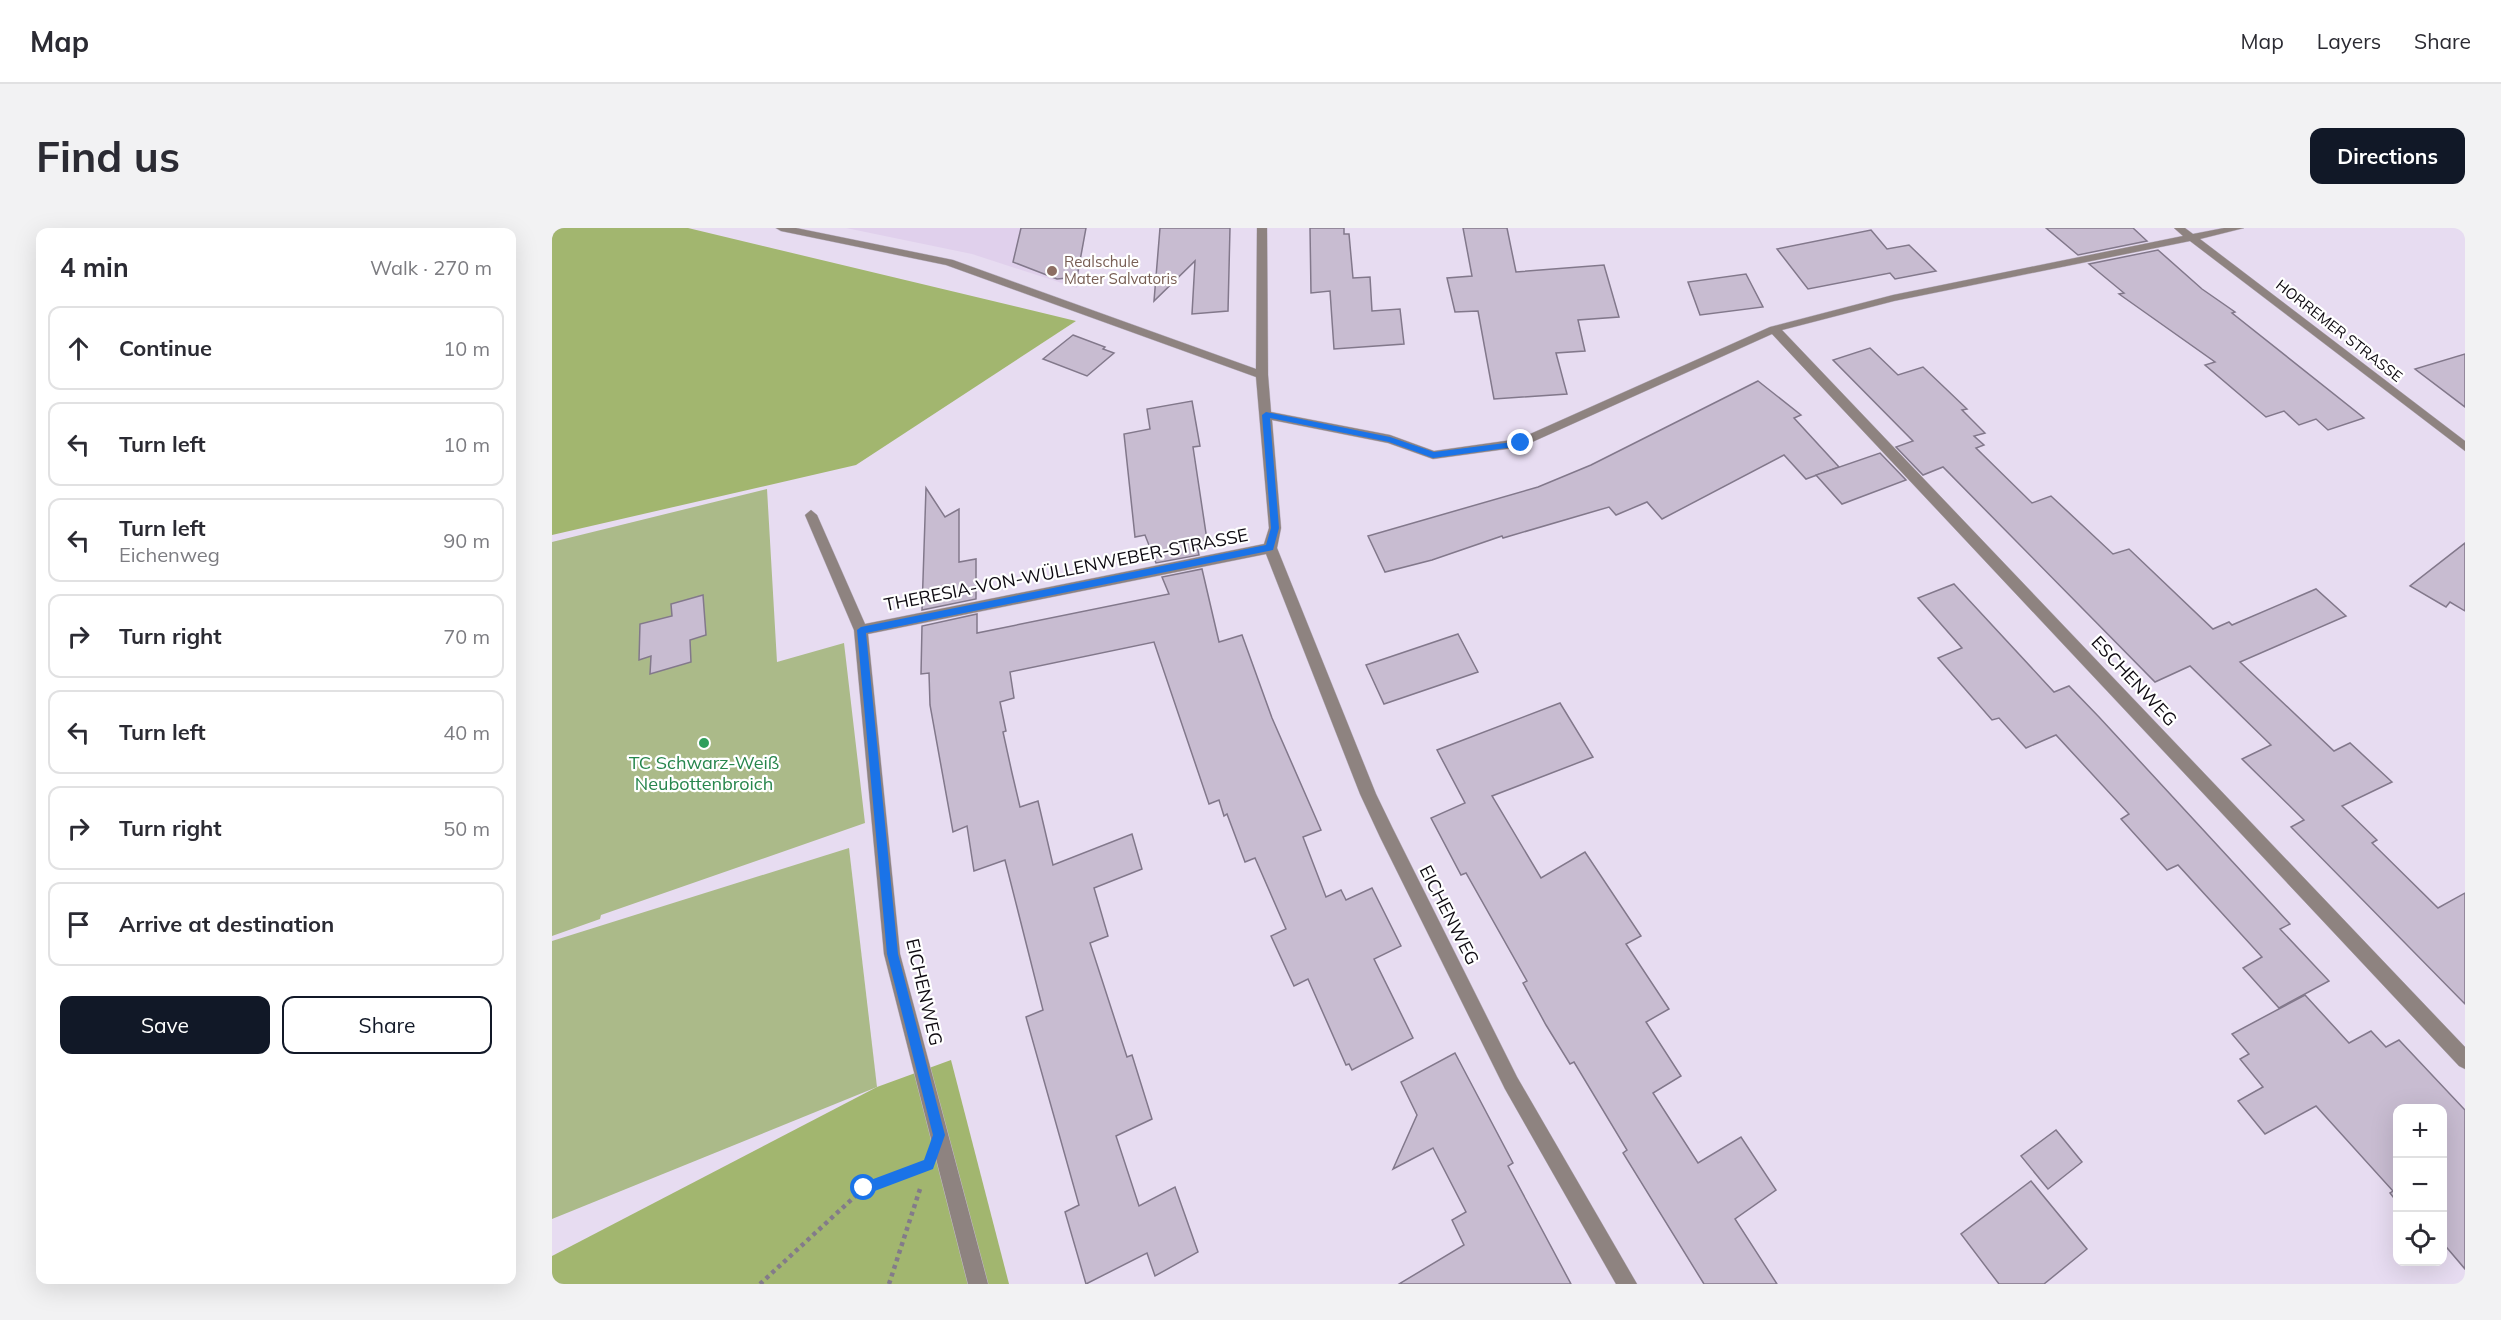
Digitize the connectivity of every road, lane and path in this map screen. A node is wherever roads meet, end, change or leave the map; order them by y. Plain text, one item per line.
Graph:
1 (781, 228) edge
2 (1262, 228) edge
3 (2179, 228) edge
4 (2239, 228) edge
5 (2195, 238) junction
6 (1774, 329) junction
7 (1262, 375) junction
8 (1266, 415) junction
9 (2465, 447) edge
10 (811, 515) dead end
11 (1270, 548) junction
12 (861, 630) junction
13 (2465, 1060) edge
14 (939, 1135) junction
15 (922, 1186) dead end
16 (760, 1284) edge
17 (889, 1284) edge
18 (978, 1284) edge
19 (1627, 1284) edge

1 - 7 street
2 - 7 street, THERESIA-VON-WÜLLENWEBER-STRASSE
3 - 5 street, HORREMER STRASSE
4 - 5 street
5 - 6 street
5 - 9 street, HORREMER STRASSE
6 - 8 street
6 - 13 street, ESCHENWEG
7 - 8 street, THERESIA-VON-WÜLLENWEBER-STRASSE
8 - 11 street, THERESIA-VON-WÜLLENWEBER-STRASSE
10 - 12 street
11 - 12 street, THERESIA-VON-WÜLLENWEBER-STRASSE
11 - 19 street, EICHENWEG
12 - 14 street, EICHENWEG
14 - 16 path
14 - 18 street, EICHENWEG
15 - 17 path

